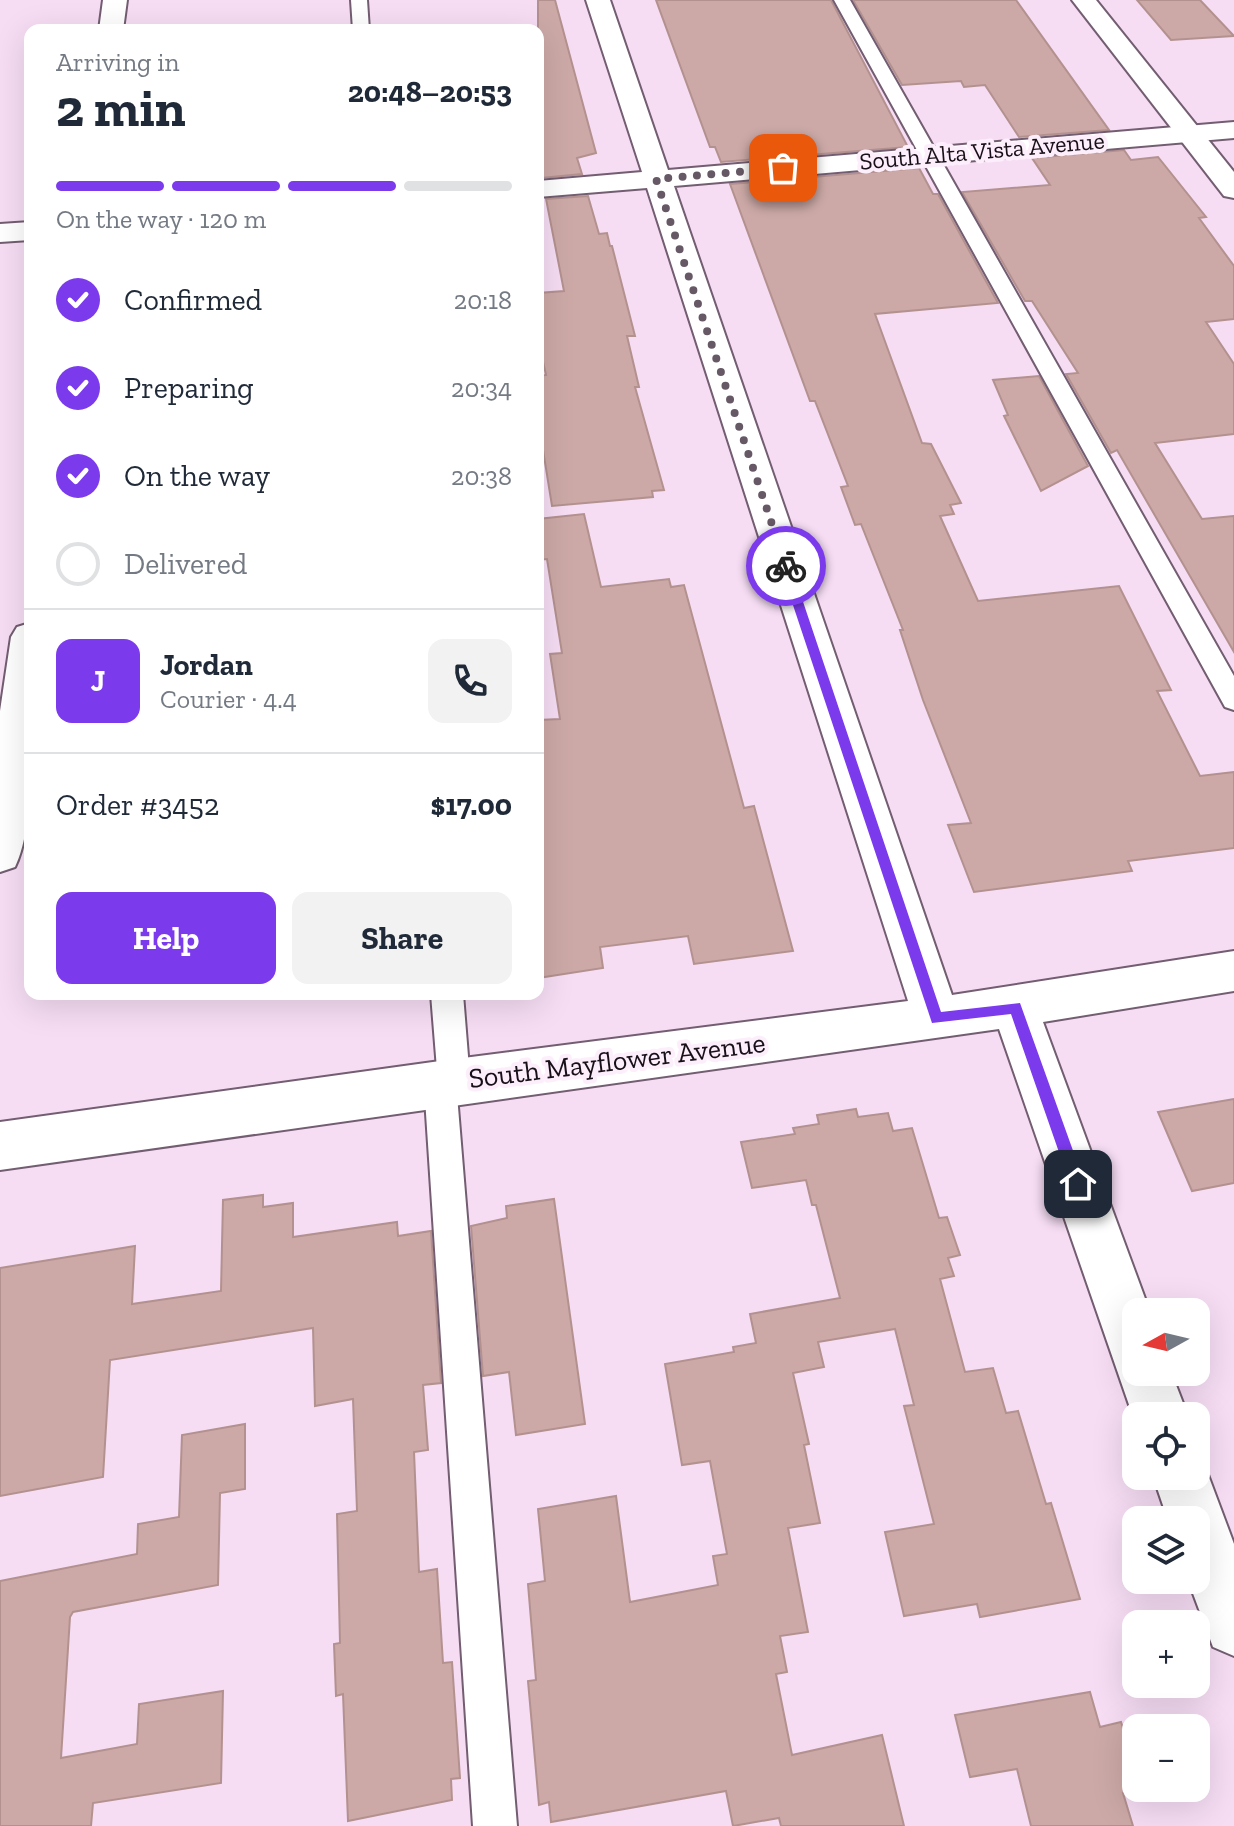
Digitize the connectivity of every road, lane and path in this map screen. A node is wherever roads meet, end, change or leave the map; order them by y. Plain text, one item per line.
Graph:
1 (115, 0) edge
2 (359, 0) edge
3 (598, 0) edge
4 (842, 0) edge
5 (1084, 0) edge
6 (112, 24) edge
7 (361, 24) edge
8 (1234, 130) edge
9 (1190, 134) junction
10 (929, 156) junction
11 (656, 179) junction
12 (544, 188) edge
13 (1234, 190) edge
14 (24, 231) edge
15 (0, 233) edge
16 (24, 680) edge
17 (1234, 700) edge
18 (0, 854) edge
19 (1234, 971) edge
20 (447, 1000) edge
21 (1015, 1007) junction
22 (937, 1018) junction
23 (447, 1082) junction
24 (0, 1146) edge
25 (1122, 1309) edge
26 (1186, 1490) edge
27 (1234, 1626) edge
28 (495, 1826) edge

1 - 6 street
2 - 7 lane
3 - 11 street
4 - 10 lane
5 - 9 street
8 - 9 street, South Alta Vista Avenue
9 - 10 street, South Alta Vista Avenue
9 - 13 street
10 - 11 street, South Alta Vista Avenue
10 - 17 lane
11 - 12 street, South Alta Vista Avenue
11 - 22 street
14 - 15 street
16 - 18 street
19 - 21 street, South Mayflower Avenue
20 - 23 lane
21 - 22 street, South Mayflower Avenue
21 - 25 street
22 - 23 street, South Mayflower Avenue
23 - 24 street, South Mayflower Avenue
23 - 28 lane
26 - 27 street

